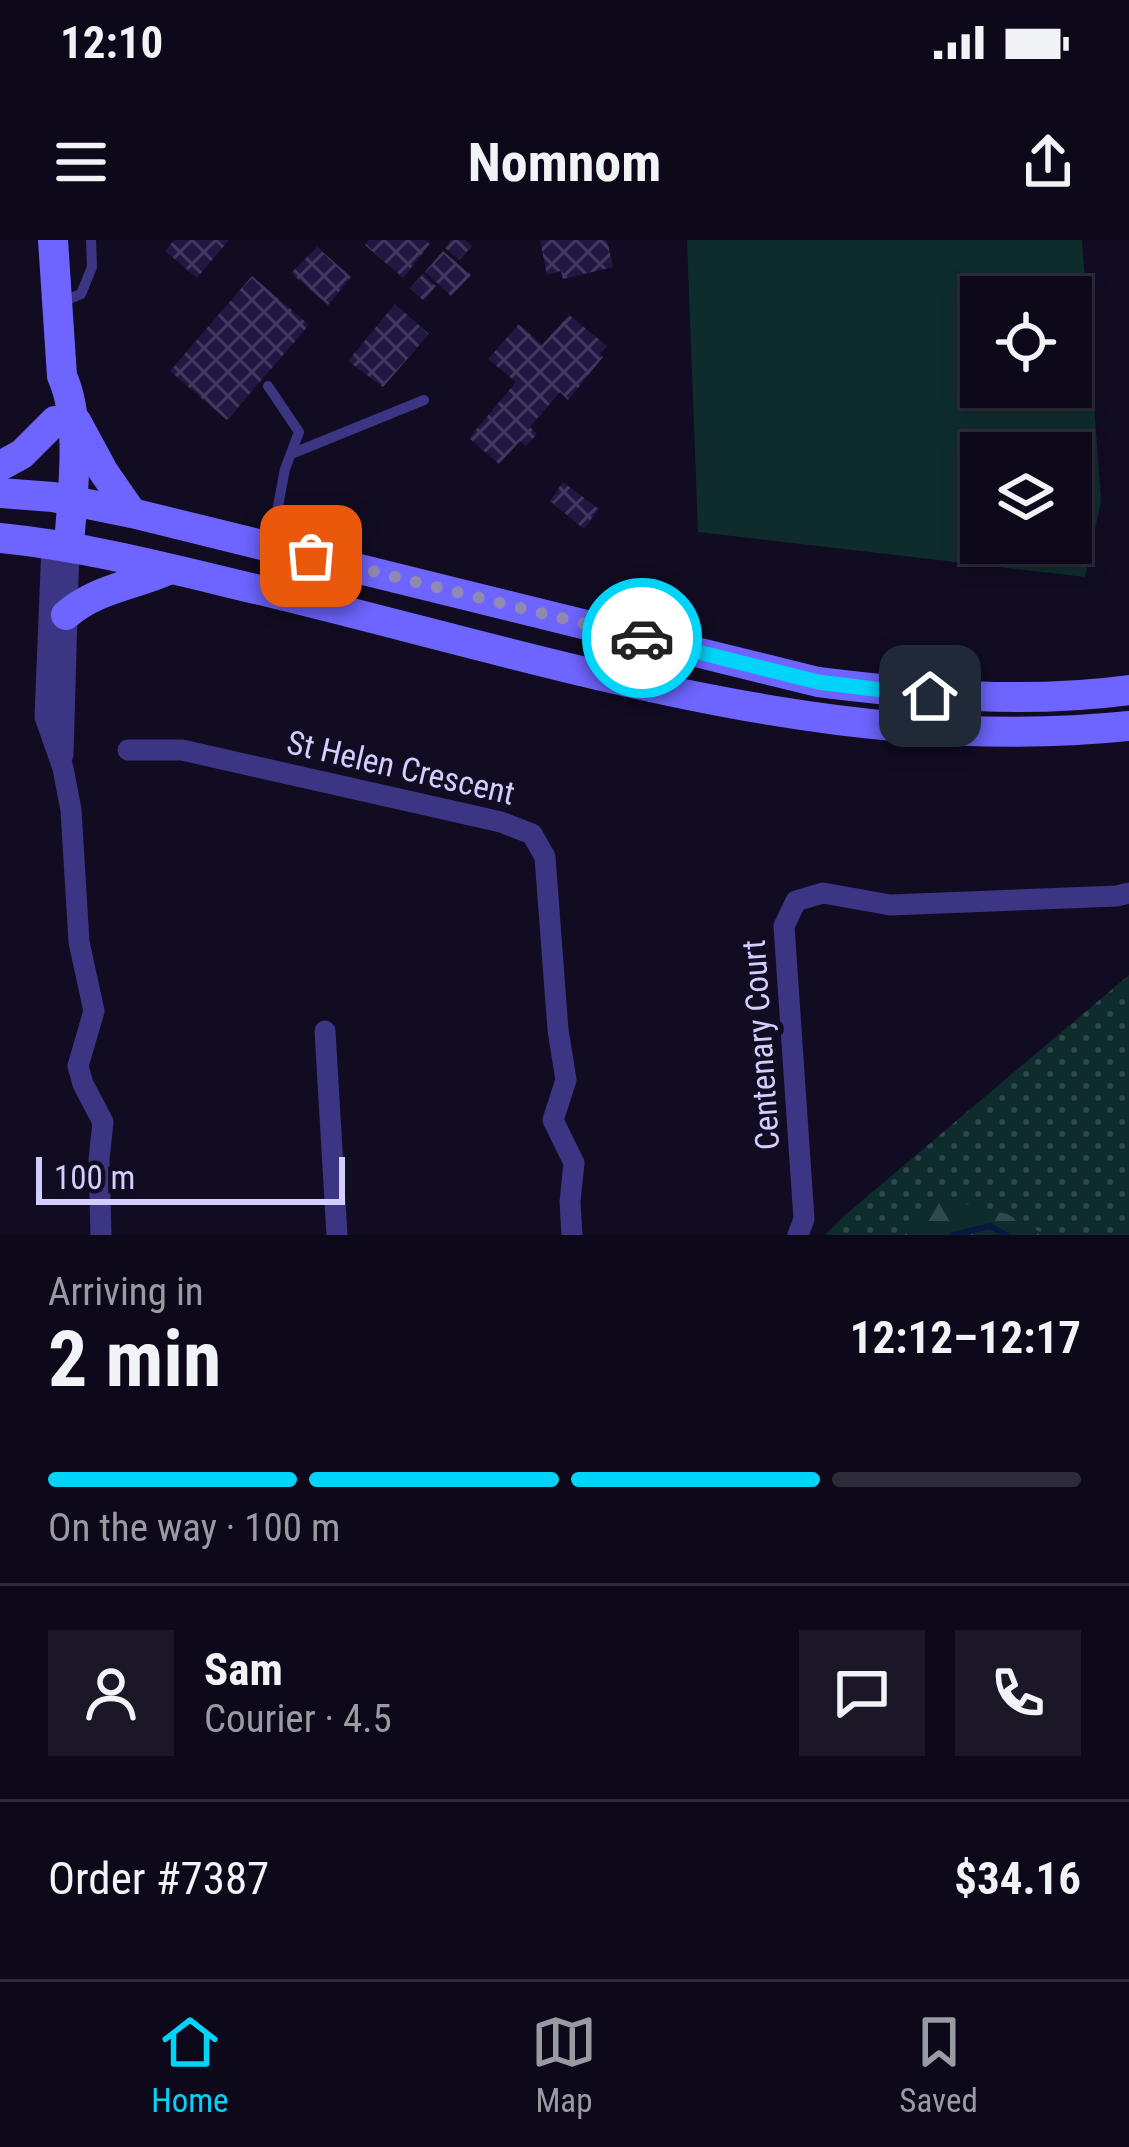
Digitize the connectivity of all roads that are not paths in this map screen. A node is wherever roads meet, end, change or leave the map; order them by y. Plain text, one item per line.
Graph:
1 (53, 240) edge
2 (91, 240) edge
3 (58, 304) junction
4 (268, 386) dead end
5 (424, 400) dead end
6 (63, 418) junction
7 (291, 454) junction
8 (0, 466) edge
9 (0, 493) edge
10 (63, 499) junction
11 (132, 513) junction
12 (0, 538) edge
13 (60, 545) junction
14 (271, 546) junction
15 (170, 568) junction
16 (66, 615) junction
17 (1129, 690) edge
18 (1129, 726) edge
19 (128, 750) dead end
20 (62, 768) junction
21 (1129, 893) edge
22 (325, 1030) dead end
23 (101, 1235) edge
24 (337, 1235) edge
25 (572, 1235) edge
26 (798, 1235) edge

1 - 3 main road
2 - 3 lane
3 - 6 main road
4 - 7 lane
5 - 7 lane
6 - 8 main road
6 - 10 main road
6 - 11 main road
7 - 14 lane
9 - 10 main road
10 - 11 main road
10 - 13 main road
11 - 14 main road
12 - 13 main road
13 - 15 main road
13 - 16 street
13 - 20 street
14 - 17 main road
15 - 16 main road
15 - 18 main road
16 - 20 street
19 - 25 street, St Helen Crescent
20 - 23 street
21 - 26 street, Centenary Court
22 - 24 street

